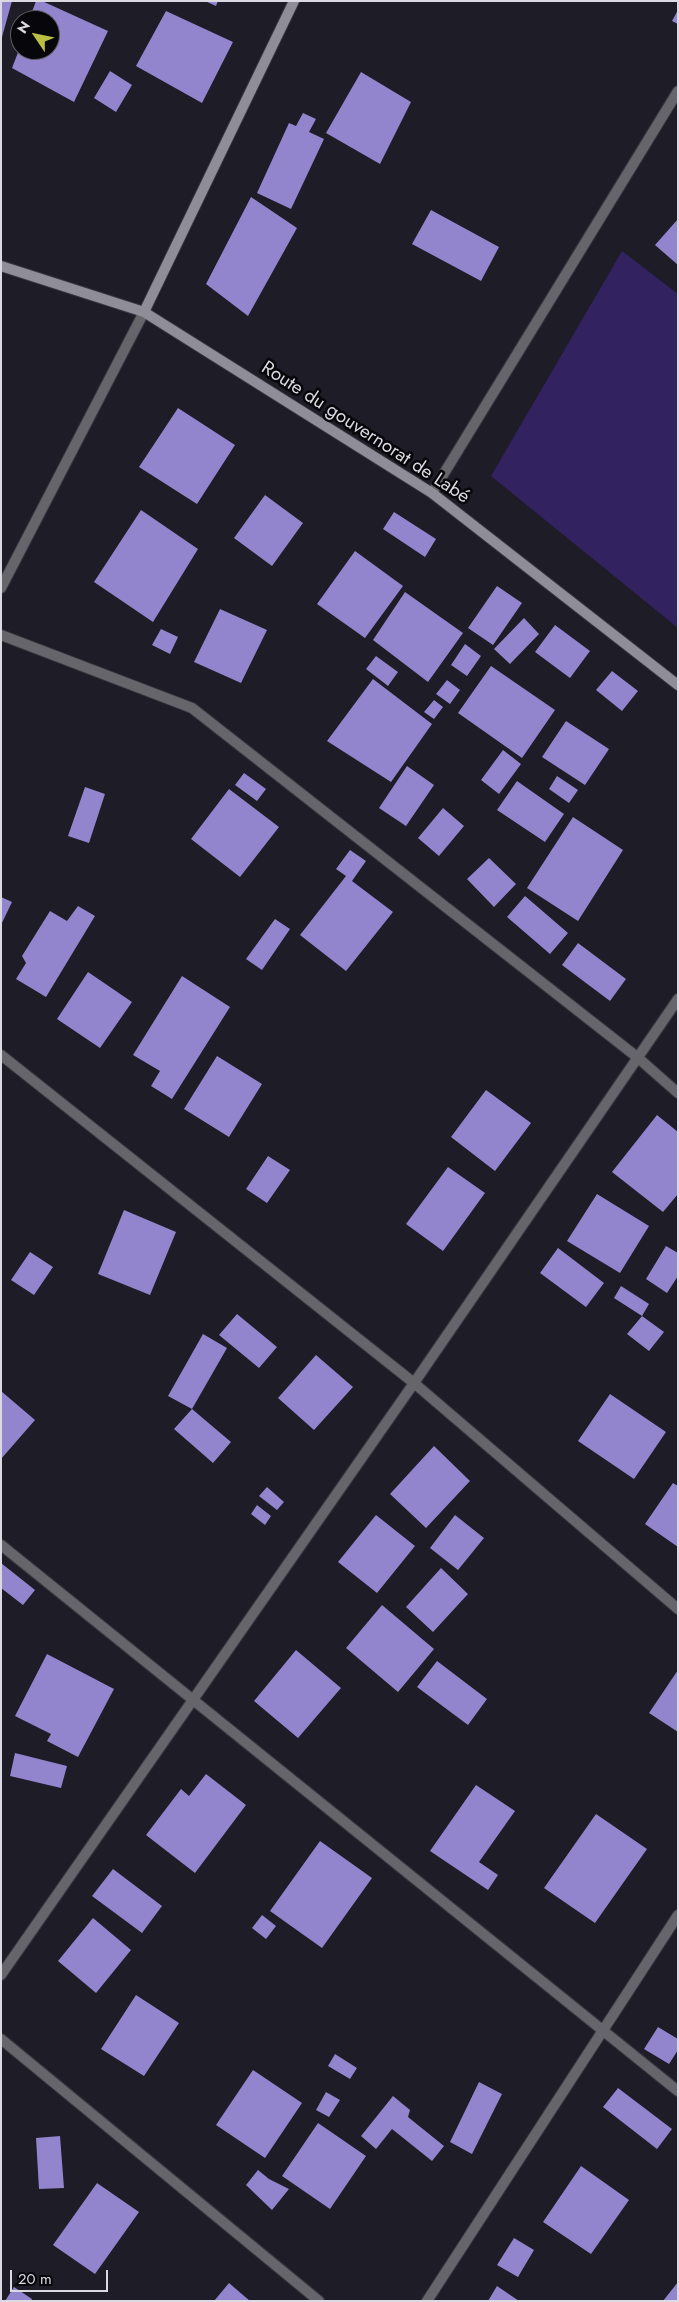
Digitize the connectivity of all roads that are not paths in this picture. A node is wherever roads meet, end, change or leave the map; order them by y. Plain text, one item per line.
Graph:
1 (294, 1) edge
2 (678, 91) edge
3 (1, 266) edge
4 (144, 312) junction
5 (432, 493) junction
6 (1, 588) edge
7 (1, 635) edge
8 (678, 685) edge
9 (678, 999) edge
10 (1, 1055) edge
11 (638, 1057) junction
12 (678, 1093) edge
13 (414, 1383) junction
14 (1, 1545) edge
15 (678, 1608) edge
16 (192, 1699) junction
17 (678, 1915) edge
18 (1, 1975) edge
19 (603, 2031) junction
20 (1, 2039) edge
21 (678, 2091) edge
22 (319, 2301) edge
23 (427, 2301) edge

1 - 4 street
2 - 5 street
3 - 4 street, Route du gouvernorat de Labé
4 - 5 street, Route du gouvernorat de Labé
4 - 6 street
5 - 8 street, Route du gouvernorat de Labé
7 - 11 street
9 - 11 street
10 - 13 street
11 - 12 street
11 - 13 street
13 - 15 street
13 - 16 street
14 - 16 street
16 - 18 street
16 - 19 street
17 - 19 street
19 - 21 street
19 - 23 street
20 - 22 street

